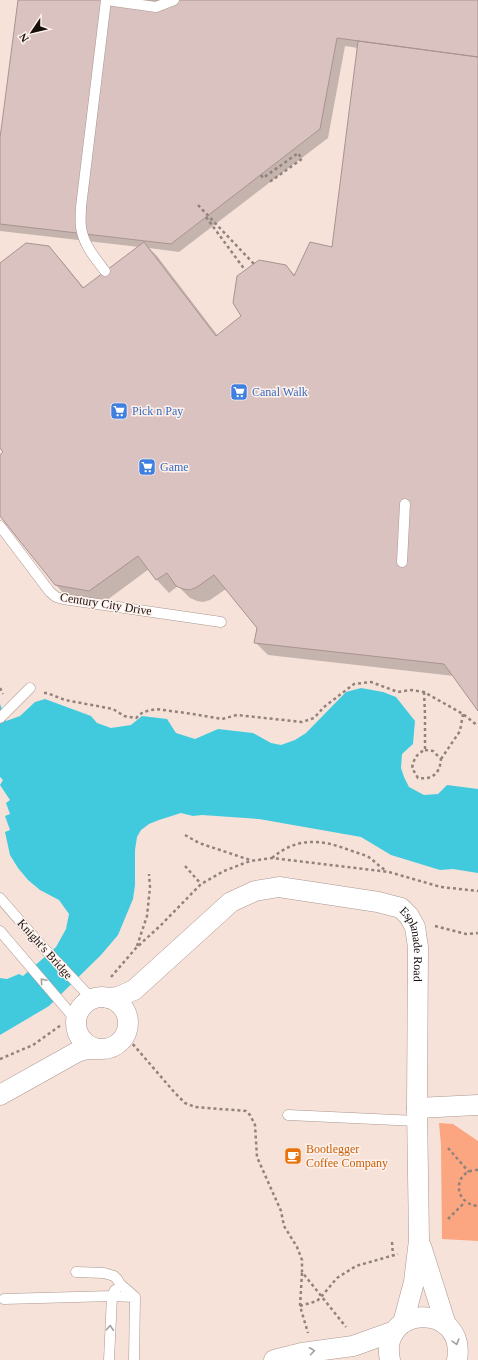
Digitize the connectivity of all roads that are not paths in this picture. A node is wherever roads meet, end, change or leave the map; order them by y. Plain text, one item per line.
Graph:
1 (106, 0) edge
2 (174, 0) edge
3 (105, 271) dead end
4 (405, 504) dead end
5 (0, 526) edge
6 (402, 562) dead end
7 (221, 622) dead end
8 (30, 688) dead end
9 (0, 718) edge
10 (0, 898) edge
11 (0, 931) edge
12 (134, 990) junction
13 (93, 994) junction
14 (77, 1024) junction
15 (126, 1027) junction
16 (97, 1049) junction
17 (50, 1066) junction
18 (478, 1095) edge
19 (0, 1096) edge
20 (478, 1105) edge
21 (417, 1108) junction
22 (288, 1115) dead end
23 (419, 1240) junction
24 (76, 1272) dead end
25 (120, 1284) junction
26 (112, 1296) junction
27 (135, 1297) junction
28 (4, 1300) dead end
29 (446, 1325) junction
30 (398, 1327) junction
31 (109, 1360) edge
32 (134, 1360) edge
33 (274, 1360) edge
34 (390, 1360) edge
35 (458, 1360) edge

1 - 2 lane
1 - 3 lane
4 - 6 lane
5 - 7 lane, Century City Drive
8 - 9 lane
10 - 13 lane, Knight's Bridge
14 -> 11 lane, Knight's Bridge
12 - 13 street, Esplanade Road
12 - 15 street
12 - 21 street, Esplanade Road
13 - 14 street
13 - 15 street
14 - 16 street
14 - 17 street
15 - 16 street
16 - 17 street
17 - 19 street
18 - 21 street
20 - 21 street
21 - 22 lane
21 - 23 street, Esplanade Road
23 - 29 street, Esplanade Road
23 - 30 street, Esplanade Road
24 - 25 lane
25 - 26 lane
25 - 27 lane
26 - 27 lane
26 - 28 lane
31 -> 26 lane
27 - 32 lane
29 - 30 street
29 -> 35 street, Esplanade Road
33 -> 30 street
30 - 34 street, Esplanade Road

